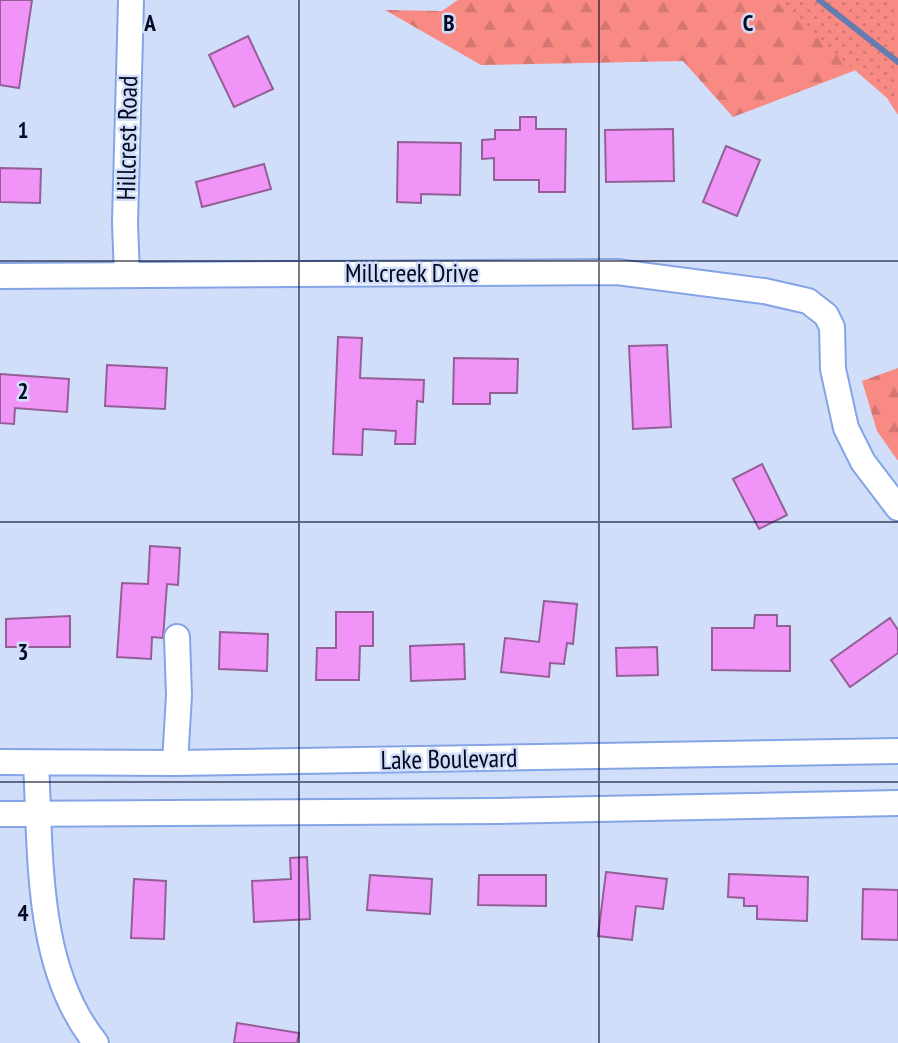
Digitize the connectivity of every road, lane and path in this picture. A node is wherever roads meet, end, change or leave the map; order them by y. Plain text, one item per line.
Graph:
1 (131, 0) edge
2 (127, 275) junction
3 (0, 276) edge
4 (898, 508) edge
5 (177, 637) dead end
6 (898, 751) edge
7 (0, 762) edge
8 (36, 763) junction
9 (175, 764) junction
10 (898, 803) edge
11 (0, 814) edge
12 (39, 814) junction
13 (96, 1043) edge

1 - 2 street, Hillcrest Road
2 - 3 street, Millcreek Drive
2 - 4 street, Millcreek Drive
5 - 9 street
6 - 9 street, Lake Boulevard
7 - 8 street, Lake Boulevard
8 - 9 street, Lake Boulevard
8 - 12 street
10 - 12 street, Lake Boulevard
11 - 12 street, Lake Boulevard
12 - 13 street

